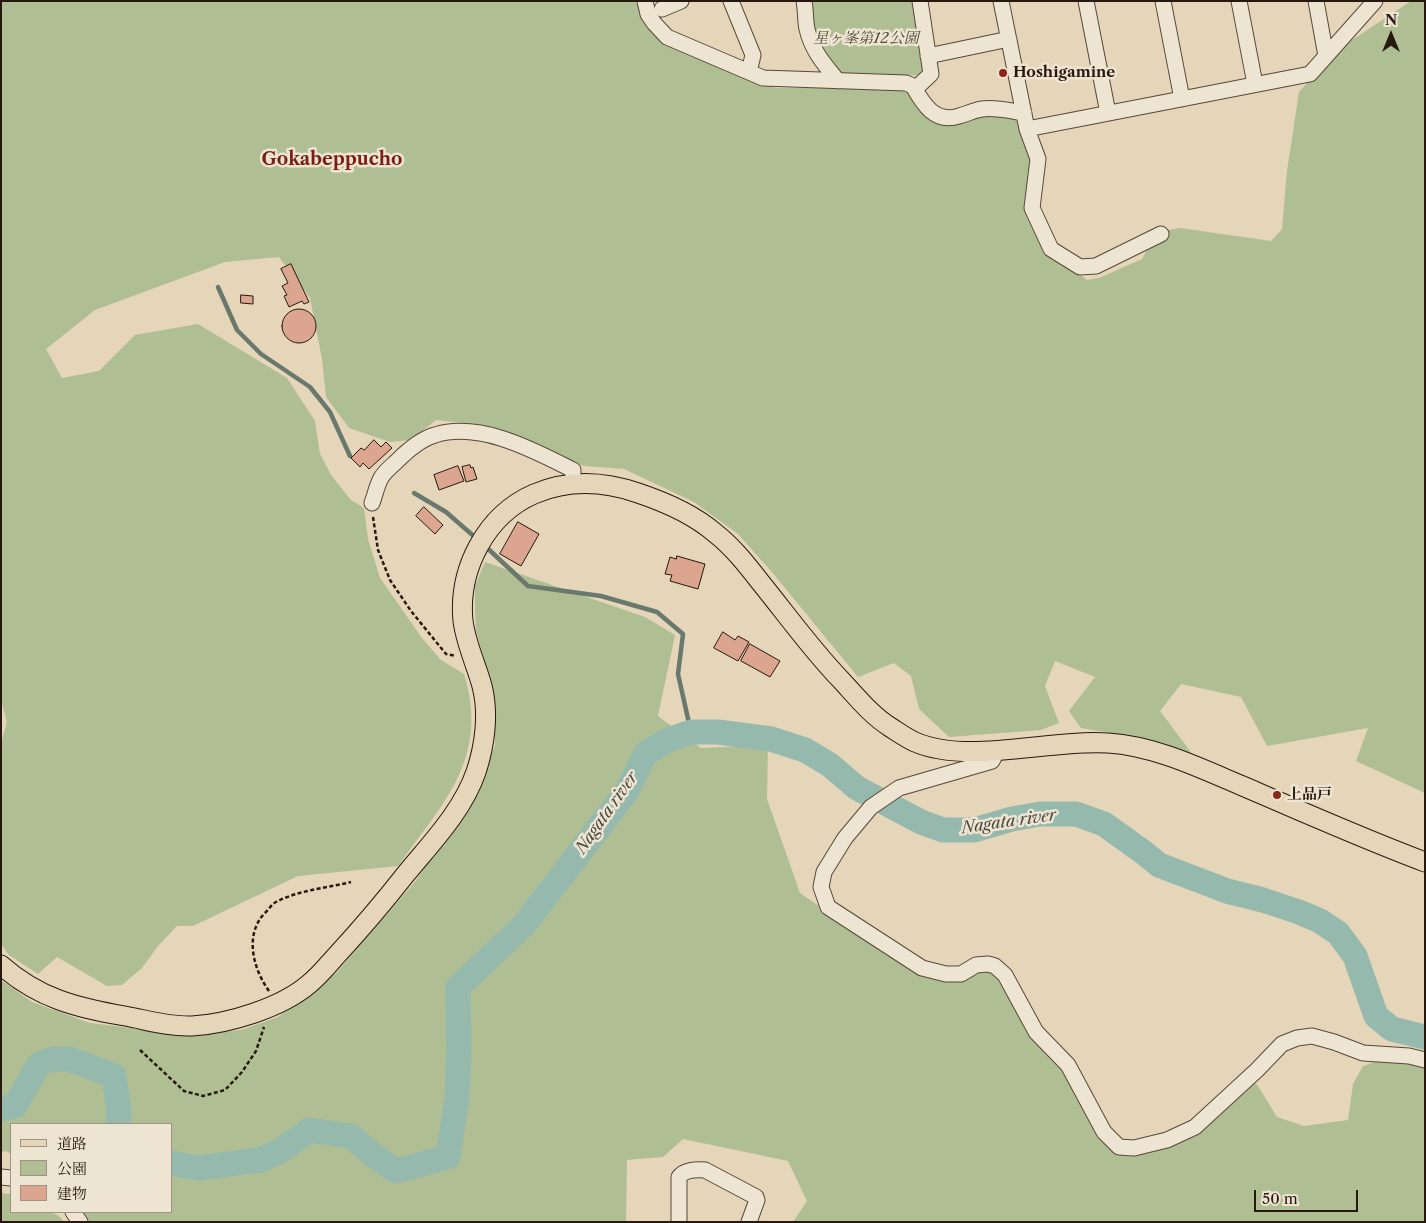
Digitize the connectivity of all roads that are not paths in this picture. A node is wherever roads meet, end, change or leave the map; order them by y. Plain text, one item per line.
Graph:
1 (645, 1) edge
2 (681, 1) edge
3 (731, 1) edge
4 (804, 1) edge
5 (920, 1) edge
6 (1001, 1) edge
7 (1086, 1) edge
8 (1163, 1) edge
9 (1239, 1) edge
10 (1316, 1) edge
11 (1375, 1) edge
12 (662, 9) dead end
13 (1009, 39) junction
14 (928, 56) junction
15 (1326, 56) junction
16 (749, 72) junction
17 (838, 81) junction
18 (1255, 84) junction
19 (914, 89) junction
20 (1182, 99) junction
21 (1108, 113) junction
22 (1024, 114) junction
23 (1028, 129) junction
24 (1162, 234) dead end
25 (566, 484) junction
26 (372, 503) road end
27 (998, 750) junction
28 (1425, 862) edge
29 (1, 966) edge
30 (1425, 1060) edge
31 (679, 1222) edge
32 (749, 1222) edge

1 - 16 street
2 - 12 street
3 - 16 street
4 - 17 street
5 - 14 street
6 - 13 street
7 - 21 street
8 - 20 street
9 - 18 street
10 - 15 street
11 - 15 street
13 - 14 street
13 - 22 street
14 - 19 street
15 - 18 street
16 - 17 street
17 - 19 street
18 - 20 street
19 - 22 street
20 - 21 street
21 - 23 street
22 - 23 street
23 - 24 street
25 - 26 street
25 - 27 main road
25 - 29 main road
27 - 28 main road
27 - 30 street
31 - 32 street

